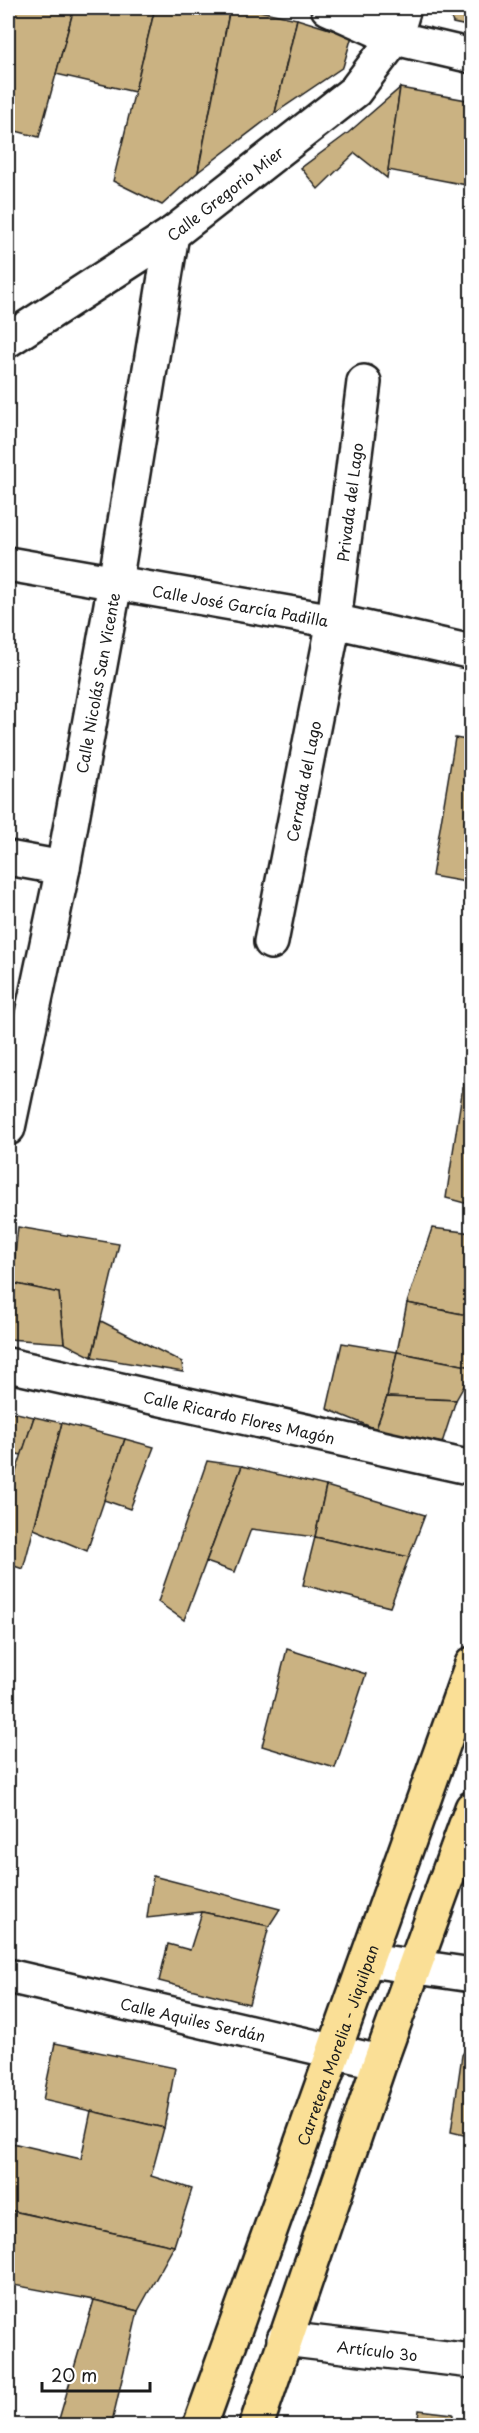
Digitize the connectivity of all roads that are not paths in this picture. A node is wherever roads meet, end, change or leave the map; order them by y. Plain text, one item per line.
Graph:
1 (328, 8) edge
2 (400, 23) edge
3 (471, 56) edge
4 (172, 234) junction
5 (8, 340) edge
6 (364, 382) dead end
7 (8, 564) edge
8 (115, 583) junction
9 (334, 621) junction
10 (471, 652) edge
11 (8, 858) edge
12 (63, 868) junction
13 (271, 942) dead end
14 (8, 1128) edge
15 (8, 1365) edge
16 (471, 1468) edge
17 (471, 1664) edge
18 (471, 1808) edge
19 (369, 1960) junction
20 (416, 1968) junction
21 (471, 1975) edge
22 (8, 1976) edge
23 (334, 2051) junction
24 (380, 2062) junction
25 (284, 2339) junction
26 (471, 2361) edge
27 (200, 2426) edge
28 (256, 2426) edge

1 - 2 street
2 - 3 street
2 - 4 street, Calle Gregorio Mier
4 - 5 street, Calle Gregorio Mier
4 - 8 street, Calle Nicolás San Vicente
6 - 9 street, Privada del Lago
7 - 8 street, Calle José García Padilla
8 - 9 street, Calle José García Padilla
8 - 12 street, Calle Nicolás San Vicente
9 - 10 street, Calle José García Padilla
9 - 13 street, Cerrada del Lago
11 - 12 street
12 - 14 street, Calle Nicolás San Vicente
15 - 16 street, Calle Ricardo Flores Magón
17 - 19 main road, Carretera Morelia - Jiquilpan
18 - 20 main road
19 - 20 street
19 - 23 main road, Carretera Morelia - Jiquilpan
20 - 21 street
20 - 24 main road
22 - 23 street, Calle Aquiles Serdán
23 - 24 street, Calle Aquiles Serdán
23 - 27 main road, Carretera Morelia - Jiquilpan
24 - 25 main road
25 - 26 street, Artículo 3o
25 - 28 main road

